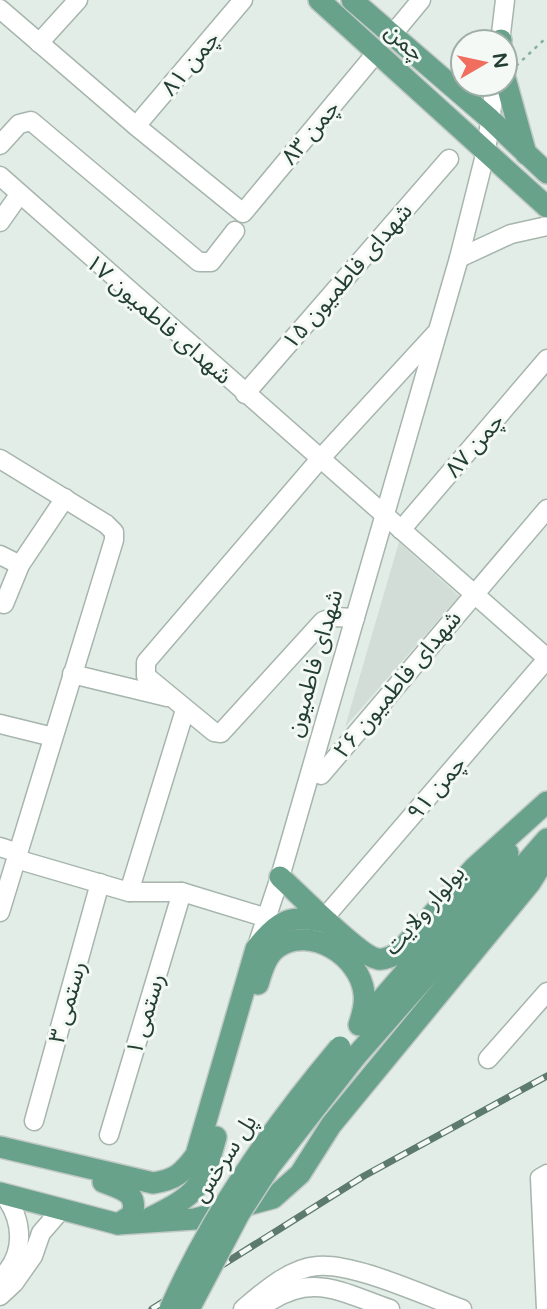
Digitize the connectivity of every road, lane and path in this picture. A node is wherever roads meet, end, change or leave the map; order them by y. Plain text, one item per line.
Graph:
1 (78, 0) edge
2 (243, 0) edge
3 (319, 0) edge
4 (352, 0) edge
5 (421, 0) edge
6 (505, 0) edge
7 (0, 9) edge
8 (502, 28) edge
9 (392, 35) junction
10 (547, 37) edge
11 (39, 43) junction
12 (377, 52) junction
13 (519, 64) edge
14 (493, 98) edge
15 (514, 98) edge
16 (490, 119) junction
17 (136, 127) junction
18 (0, 145) edge
19 (486, 151) junction
20 (526, 154) junction
21 (449, 159) dead end
22 (547, 173) edge
23 (0, 176) edge
24 (19, 195) junction
25 (547, 207) edge
26 (0, 222) edge
27 (547, 226) edge
28 (236, 231) dead end
29 (459, 258) junction
30 (438, 331) junction
31 (547, 359) edge
32 (245, 394) junction
33 (0, 459) edge
34 (320, 460) junction
35 (65, 498) junction
36 (547, 509) edge
37 (384, 516) junction
38 (401, 530) junction
39 (0, 555) edge
40 (20, 565) junction
41 (473, 594) junction
42 (0, 603) edge
43 (355, 618) junction
44 (547, 659) edge
45 (72, 674) junction
46 (170, 698) junction
47 (185, 710) junction
48 (0, 724) edge
49 (53, 737) junction
50 (321, 775) dead end
51 (547, 804) edge
52 (547, 839) edge
53 (0, 848) edge
54 (17, 856) junction
55 (547, 856) edge
56 (280, 877) junction
57 (100, 883) junction
58 (129, 892) junction
59 (182, 892) junction
60 (0, 912) edge
61 (267, 918) junction
62 (327, 920) junction
63 (256, 949) junction
64 (547, 992) edge
65 (359, 1026) junction
66 (348, 1051) junction
67 (488, 1059) dead end
68 (34, 1121) dead end
69 (109, 1135) dead end
70 (0, 1147) edge
71 (36, 1158) junction
72 (547, 1174) edge
73 (1, 1194) edge
74 (61, 1210) junction
75 (142, 1222) junction
76 (118, 1224) junction
77 (0, 1279) edge
78 (0, 1296) edge
79 (170, 1309) edge
80 (189, 1309) edge
81 (243, 1309) edge
82 (259, 1309) edge
83 (390, 1309) edge
84 (462, 1309) edge
85 (546, 1309) edge

1 - 11 street
2 - 17 street, چمن ۸۱
3 - 12 main road, چمن
4 - 9 main road, چمن
5 - 9 street
6 - 8 street
7 - 11 street
9 - 12 main road
9 - 16 main road, چمن
10 - 13 path
11 - 17 street
12 - 17 street, چمن ۸۳
12 - 19 main road, چمن
14 - 16 street
15 - 20 main road
16 - 19 street, شهدای فاطمیون
16 - 20 main road, چمن
18 - 28 street
19 - 25 main road, چمن
19 - 29 street, شهدای فاطمیون
20 - 22 main road, چمن
21 - 32 street, شهدای فاطمیون ۱۵
23 - 24 street, شهدای فاطمیون ۱۷
24 - 26 street
24 - 32 street, شهدای فاطمیون ۱۷
27 - 29 street
29 - 30 street, شهدای فاطمیون
30 - 34 street
30 - 37 street, شهدای فاطمیون
31 - 38 street, چمن ۸۷
32 - 34 street, شهدای فاطمیون ۱۷
33 - 35 street
34 - 37 street, شهدای فاطمیون ۱۷
34 - 46 street
35 - 40 street
35 - 45 street
36 - 41 street, شهدای فاطمیون ۲۶
37 - 38 street, شهدای فاطمیون ۱۷
37 - 43 street, شهدای فاطمیون
38 - 41 street, شهدای فاطمیون ۱۷
39 - 40 street
40 - 42 street
41 - 44 street, شهدای فاطمیون ۱۷
41 - 50 street, شهدای فاطمیون ۲۶
43 - 47 street
43 - 56 street, شهدای فاطمیون
44 - 62 street, چمن ۹۱
45 - 46 street
45 - 49 street
46 - 47 street
47 - 58 street
48 - 49 street
49 - 54 street
51 - 62 main road
51 - 65 main road, بولوار ولایت
52 - 66 main road, بولوار ولایت
53 - 54 street
54 - 57 street
54 - 60 street
55 - 75 main road
56 - 61 street, شهدای فاطمیون
56 - 62 main road
57 - 58 street
57 - 68 street, رستمی ۳
58 - 59 street
59 - 61 street
59 - 69 street, رستمی ۱
61 - 63 street, شهدای فاطمیون
62 - 63 main road
63 - 71 main road, شهدای فاطمیون
64 - 67 street
65 - 66 main road, بولوار ولایت
65 - 75 main road
66 - 79 main road, پل سرخس, bridge
66 - 80 main road, پل سرخس, bridge
70 - 71 main road
71 - 76 main road
72 - 85 street
73 - 74 main road
73 - 77 street
74 - 76 main road
74 - 78 street
75 - 76 main road
81 - 84 street
82 - 83 street

